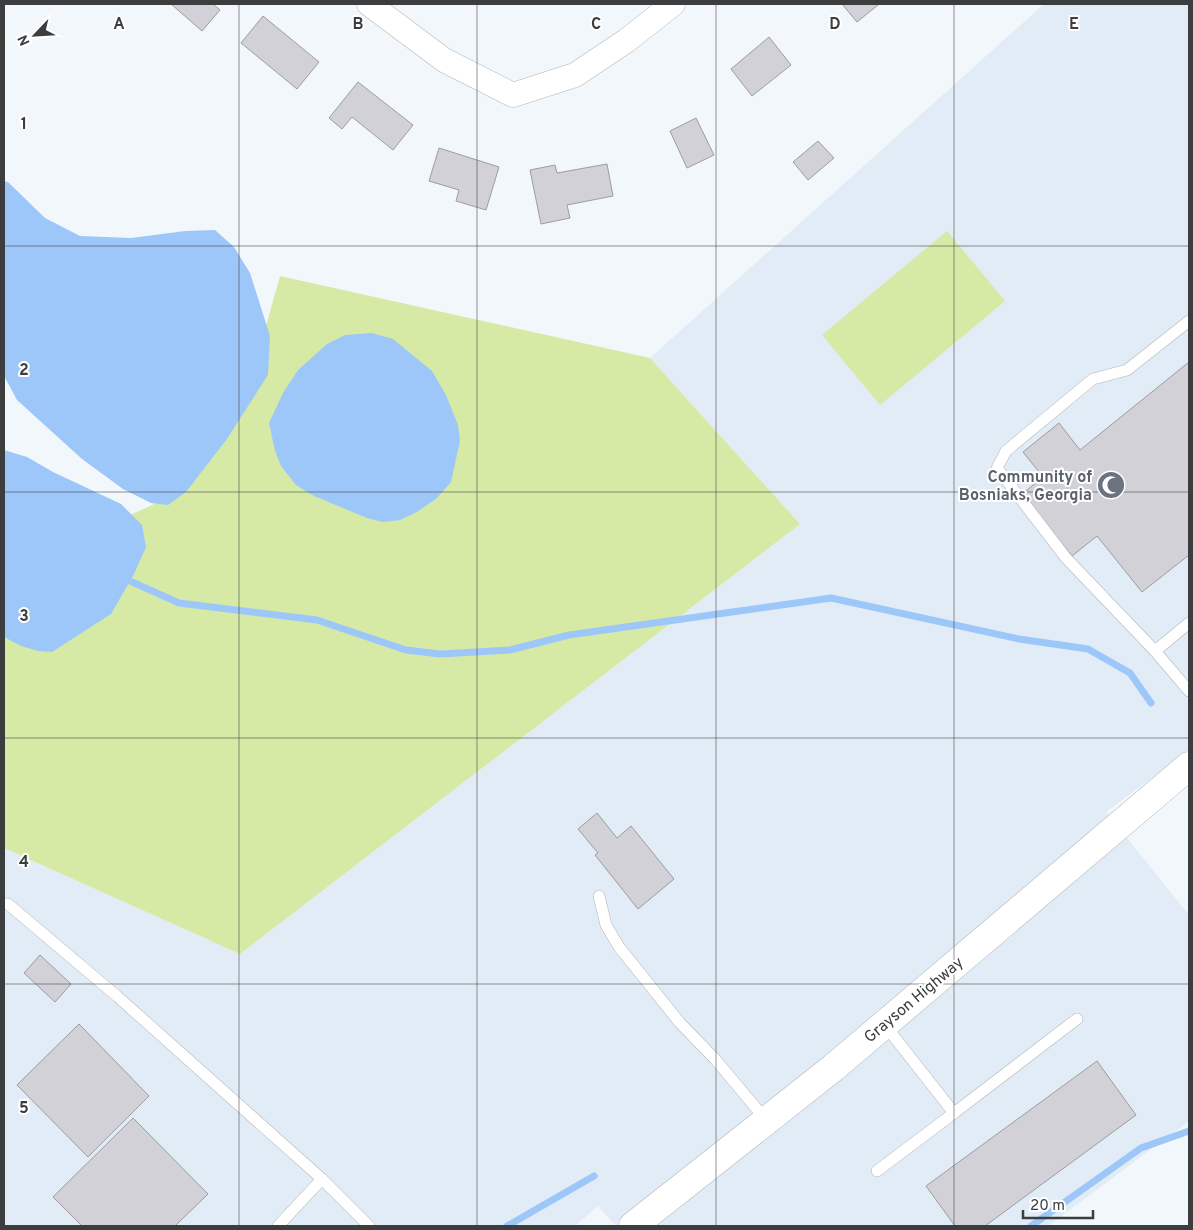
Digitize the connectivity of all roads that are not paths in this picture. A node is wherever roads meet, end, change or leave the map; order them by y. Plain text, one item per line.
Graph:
1 (368, 4) edge
2 (673, 4) edge
3 (1189, 320) edge
4 (1189, 623) edge
5 (1155, 651) junction
6 (1189, 691) edge
7 (1189, 766) edge
8 (599, 896) dead end
9 (8, 904) dead end
10 (1078, 1019) dead end
11 (884, 1024) junction
12 (954, 1112) junction
13 (766, 1120) junction
14 (877, 1171) dead end
15 (322, 1179) junction
16 (278, 1226) edge
17 (369, 1226) edge
18 (633, 1226) edge

1 - 2 street
3 - 5 lane
4 - 5 lane
5 - 6 lane
7 - 11 main road, Grayson Highway
8 - 13 lane
9 - 15 lane
10 - 12 lane
11 - 12 lane
11 - 13 main road, Grayson Highway
12 - 14 lane
13 - 18 main road, Grayson Highway
15 - 16 lane
15 - 17 lane

